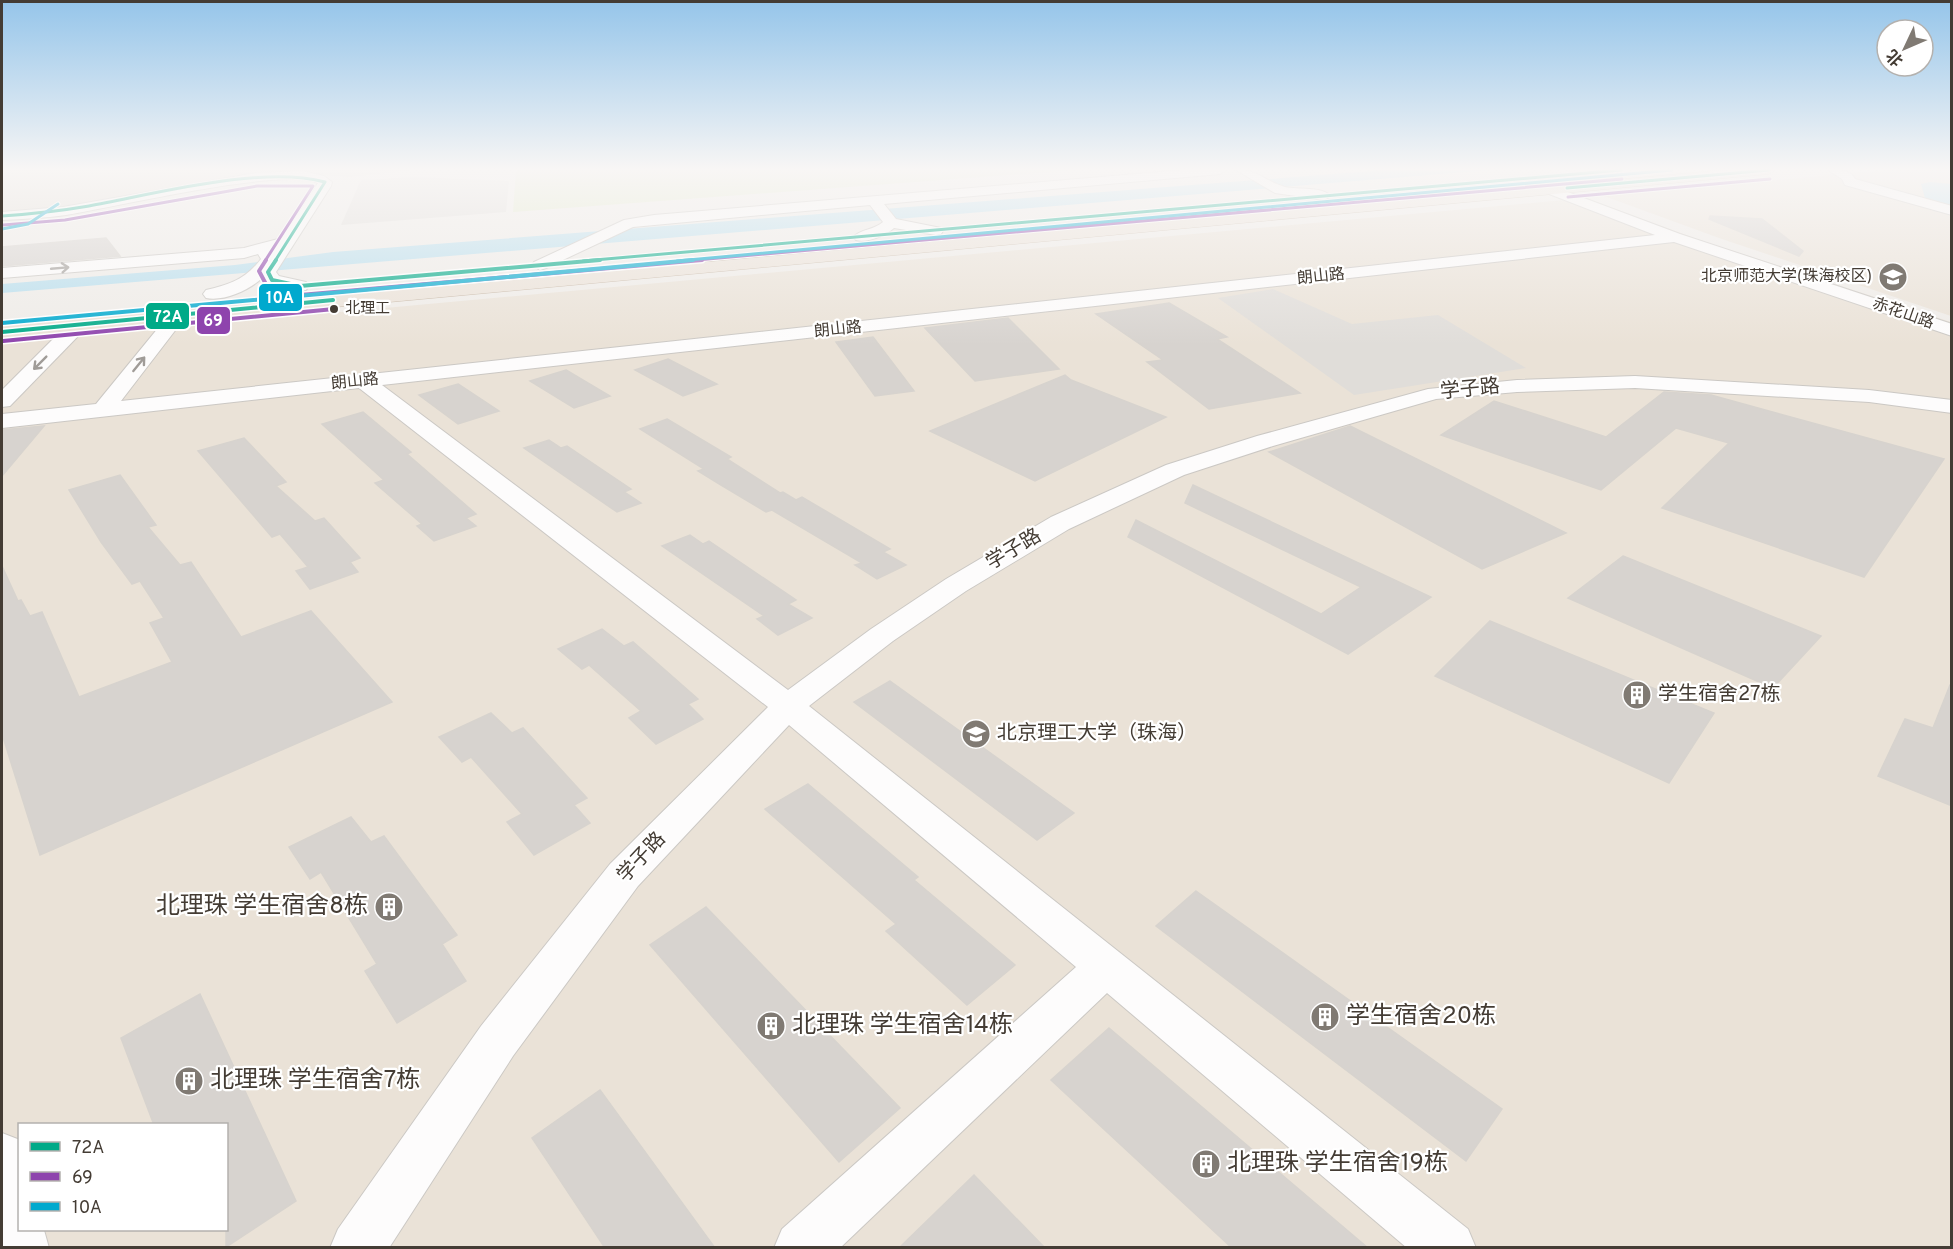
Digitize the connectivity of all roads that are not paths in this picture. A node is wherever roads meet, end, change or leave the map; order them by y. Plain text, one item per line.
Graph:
1 (297, 228) edge
2 (618, 228) edge
3 (883, 228) edge
4 (928, 228) edge
5 (962, 228) edge
6 (1122, 228) edge
7 (1652, 228) edge
8 (936, 231) junction
9 (861, 237) junction
10 (1675, 237) junction
11 (289, 241) junction
12 (244, 253) junction
13 (269, 265) junction
14 (540, 265) junction
15 (2, 273) edge
16 (300, 286) junction
17 (212, 294) junction
18 (2, 315) edge
19 (178, 315) junction
20 (78, 325) junction
21 (1952, 330) edge
22 (2, 332) edge
23 (363, 381) junction
24 (2, 401) edge
25 (1952, 407) edge
26 (103, 410) junction
27 (2, 421) edge
28 (788, 706) junction
29 (1106, 967) junction
30 (2, 1158) edge
31 (18, 1230) edge
32 (18, 1231) edge
33 (22, 1248) edge
34 (357, 1248) edge
35 (801, 1248) edge
36 (1449, 1248) edge

1 - 11 street
2 - 14 street
3 - 9 street
4 - 8 street
5 - 8 highway
6 - 19 highway
7 - 10 street, 赤花山路
8 - 9 highway
9 - 14 highway
10 - 21 street, 赤花山路
10 - 23 street, 朗山路
11 - 12 street
11 - 13 street
12 - 13 street
15 -> 12 street
13 - 16 street
13 - 17 street
14 - 16 highway
16 - 17 highway
17 - 18 highway
19 - 20 highway
26 -> 19 street
20 - 22 highway
20 -> 24 street
23 - 26 street, 朗山路
23 - 28 street
25 - 28 street, 学子路
26 - 27 street, 朗山路
28 - 29 street
28 - 34 street, 学子路
29 - 35 street
29 - 36 street
30 - 31 street
32 - 33 street

